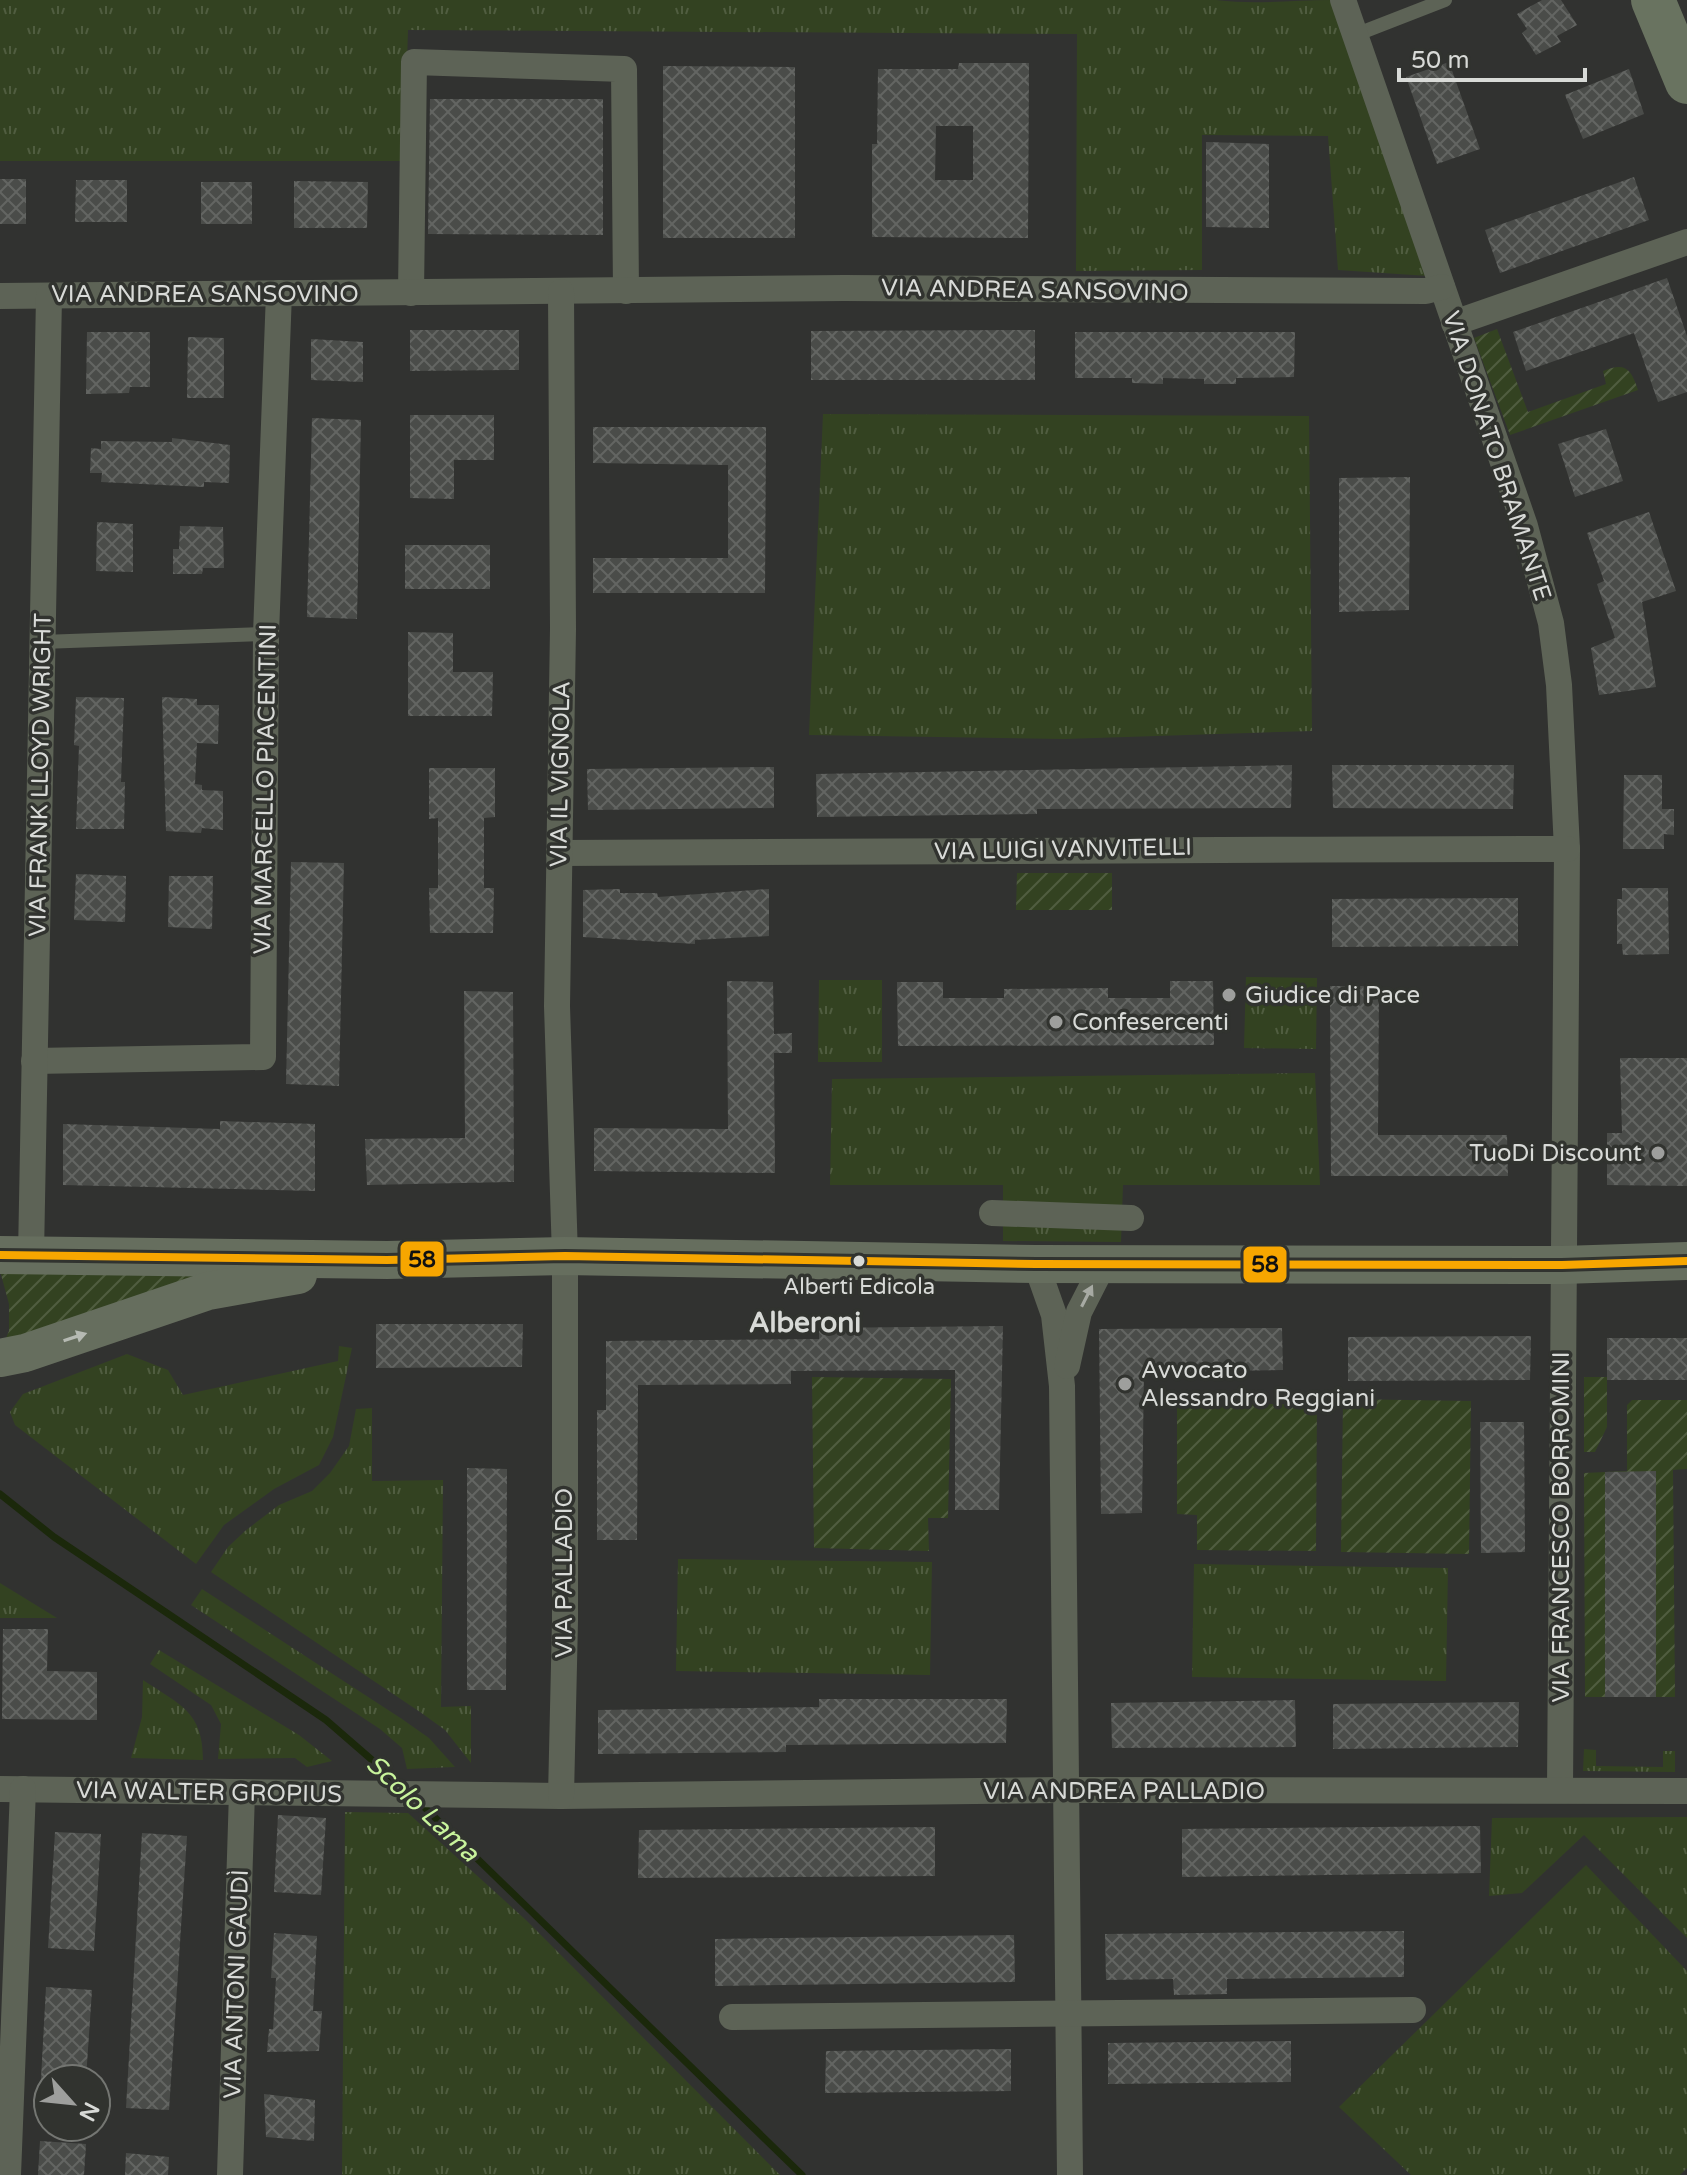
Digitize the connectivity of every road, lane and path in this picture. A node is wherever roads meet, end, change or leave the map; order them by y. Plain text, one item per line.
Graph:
1 (1343, 0) edge
2 (1445, 0) edge
3 (1653, 0) edge
4 (1355, 35) junction
5 (1687, 82) edge
6 (1687, 242) edge
7 (1442, 287) junction
8 (626, 291) junction
9 (561, 292) junction
10 (279, 293) junction
11 (411, 293) junction
12 (0, 296) edge
13 (49, 296) junction
14 (1454, 323) junction
15 (266, 634) junction
16 (42, 642) junction
17 (1567, 849) junction
18 (559, 853) junction
19 (34, 1061) junction
20 (992, 1213) dead end
21 (1131, 1218) dead end
22 (15, 1255) edge
23 (565, 1256) junction
24 (387, 1260) junction
25 (1687, 1261) edge
26 (1104, 1263) junction
27 (1036, 1264) junction
28 (1562, 1265) junction
29 (0, 1358) edge
30 (1062, 1386) junction
31 (1560, 1788) junction
32 (12, 1789) edge
33 (1066, 1790) junction
34 (1687, 1791) edge
35 (242, 1792) junction
36 (561, 1796) junction
37 (1413, 2010) dead end
38 (1069, 2011) junction
39 (732, 2017) dead end
40 (8, 2175) edge
41 (230, 2175) edge
42 (1070, 2175) edge

1 - 4 street, VIA DONATO BRAMANTE
2 - 4 lane
3 - 5 highway
4 - 7 street, VIA DONATO BRAMANTE
6 - 14 street
7 - 8 street, VIA ANDREA SANSOVINO
7 - 14 street, VIA DONATO BRAMANTE
8 - 9 street, VIA ANDREA SANSOVINO
8 - 11 street
9 - 11 street, VIA ANDREA SANSOVINO
9 - 18 street, VIA IL VIGNOLA
10 - 11 street, VIA ANDREA SANSOVINO
10 - 13 street, VIA ANDREA SANSOVINO
10 - 15 street, VIA MARCELLO PIACENTINI
12 - 13 street, VIA ANDREA SANSOVINO
13 - 16 street, VIA FRANK LLOYD WRIGHT
14 - 17 street, VIA DONATO BRAMANTE
15 - 16 lane
15 - 19 street, VIA MARCELLO PIACENTINI
16 - 19 street, VIA FRANK LLOYD WRIGHT
17 - 18 street, VIA LUIGI VANVITELLI
17 - 28 street, VIA DONATO BRAMANTE
18 - 23 street, VIA IL VIGNOLA
19 - 22 street, VIA FRANK LLOYD WRIGHT
20 - 21 street
22 - 24 main road
23 - 24 main road
23 - 27 main road
23 - 36 street, VIA PALLADIO
29 -> 24 main road
25 - 28 main road
26 - 27 main road
26 - 28 main road
30 -> 26 street
27 - 30 street
28 - 31 street, VIA FRANCESCO BORROMINI
30 - 33 street
31 - 33 street, VIA ANDREA PALLADIO
31 - 34 street, VIA ANDREA PALLADIO
32 - 35 street, VIA WALTER GROPIUS
32 - 40 street
33 - 36 street, VIA ANDREA PALLADIO
33 - 38 street
35 - 36 street, VIA WALTER GROPIUS
35 - 41 street, VIA ANTONI GAUDÌ
37 - 38 street
38 - 39 street
38 - 42 street

